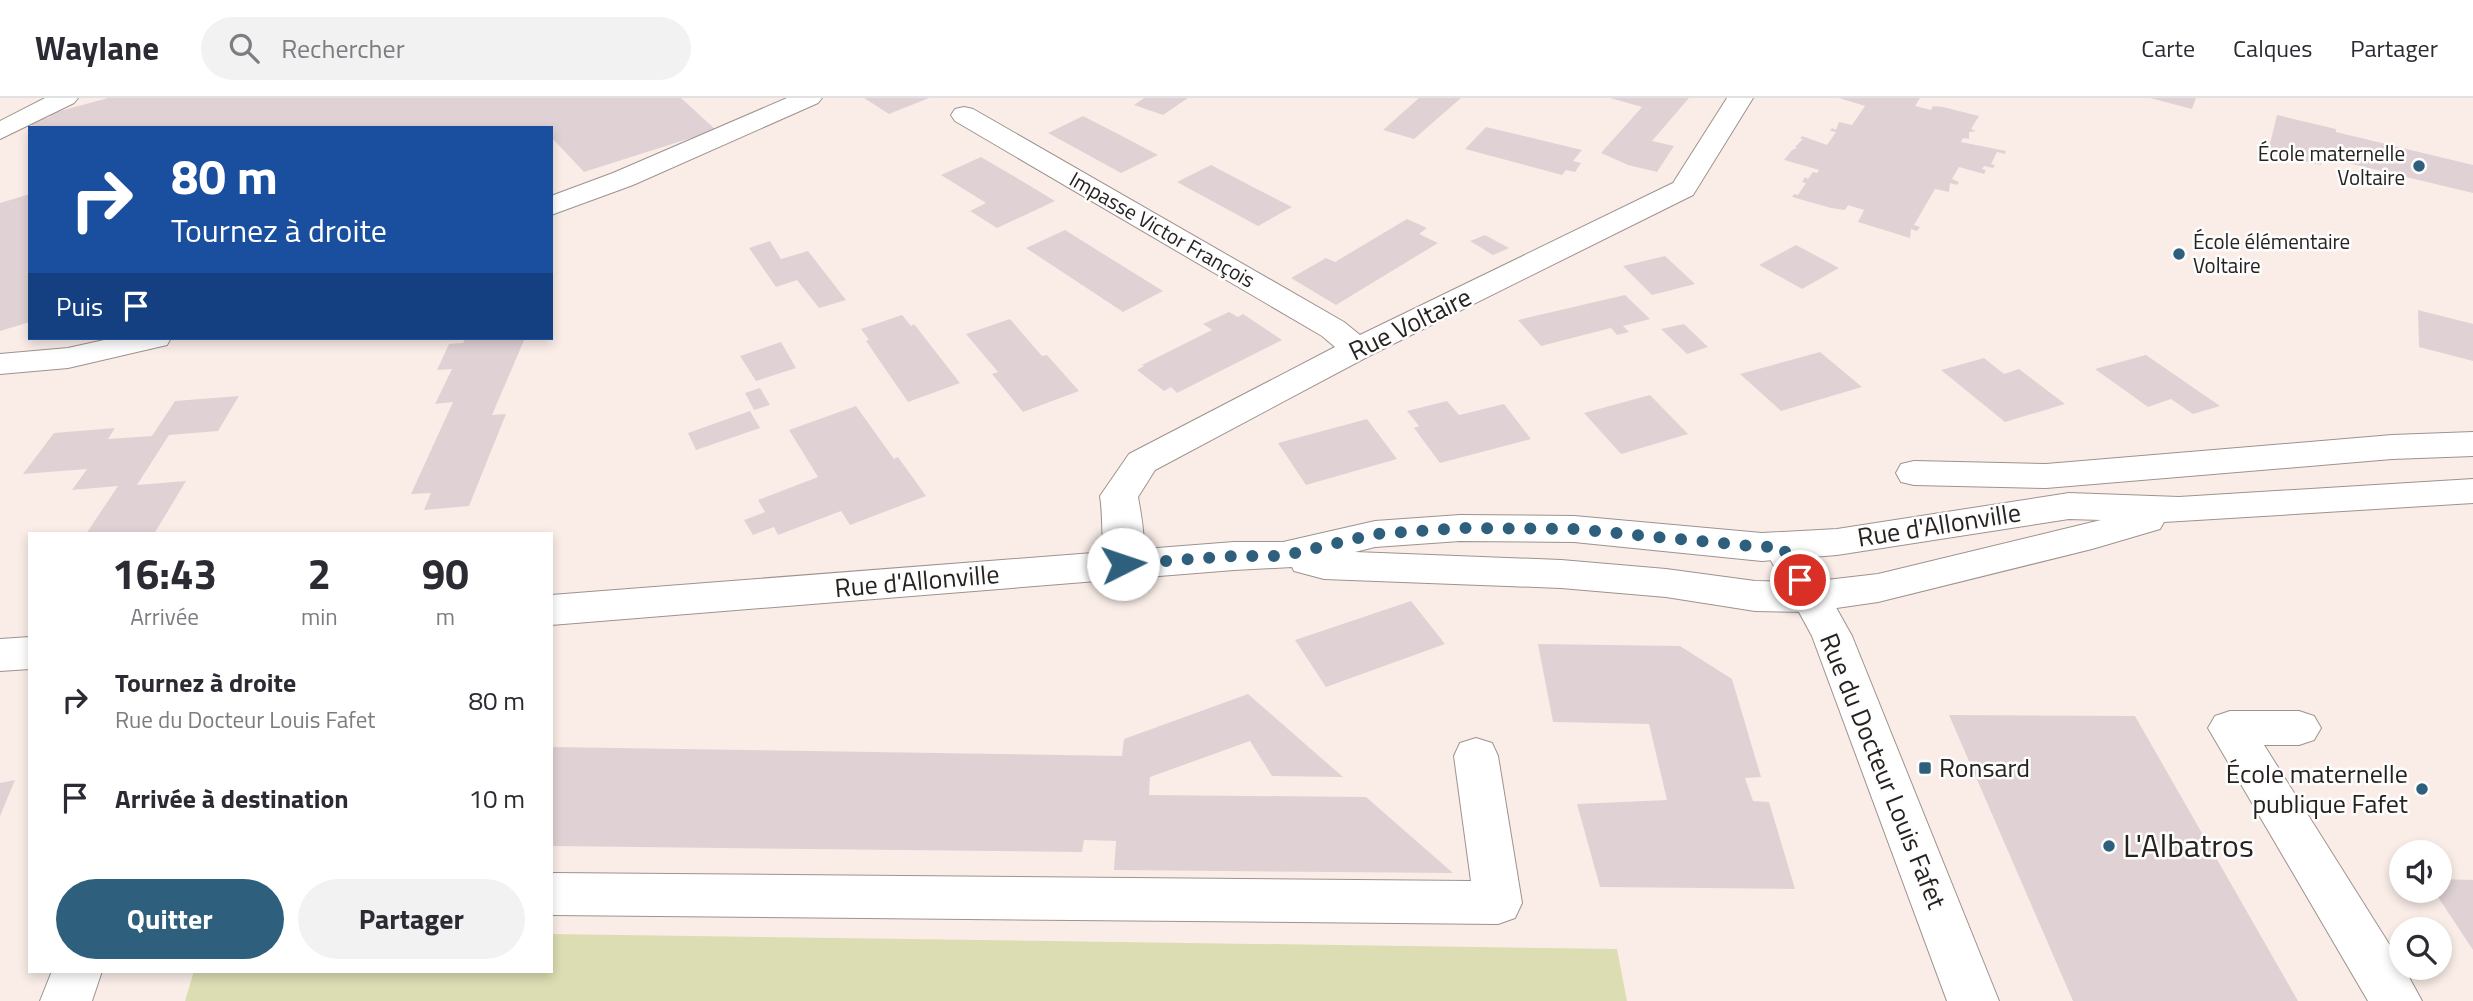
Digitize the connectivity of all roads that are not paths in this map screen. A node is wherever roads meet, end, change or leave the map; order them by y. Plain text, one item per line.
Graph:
1 (65, 98) edge
2 (809, 98) edge
3 (1740, 98) edge
4 (964, 115) dead end
5 (0, 131) edge
6 (553, 205) edge
7 (146, 340) edge
8 (1357, 349) junction
9 (0, 363) edge
10 (2473, 444) edge
11 (1914, 473) dead end
12 (2473, 491) edge
13 (2179, 510) junction
14 (1782, 546) junction
15 (1283, 556) junction
16 (1123, 564) junction
17 (1810, 597) junction
18 (553, 610) edge
19 (28, 653) edge
20 (0, 655) edge
21 (2299, 728) dead end
22 (1476, 756) dead end
23 (553, 894) edge
24 (76, 973) edge
25 (66, 1001) edge
26 (1973, 1001) edge
27 (2396, 1001) edge

1 - 5 street
2 - 6 street
3 - 8 street, Rue Voltaire
4 - 8 street, Impasse Victor François
7 - 9 street
8 - 16 street, Rue Voltaire
10 - 11 street
12 - 13 street, Rue d'Allonville
13 - 14 street, Rue d'Allonville
13 - 17 street, Rue d'Allonville
14 - 15 street, Rue d'Allonville
14 - 17 street, Rue du Docteur Louis Fafet
15 - 16 street, Rue d'Allonville
15 - 17 street, Rue d'Allonville
16 - 18 street, Rue d'Allonville
17 - 26 street, Rue du Docteur Louis Fafet
19 - 20 street
21 - 27 street
22 - 23 street
24 - 25 street

